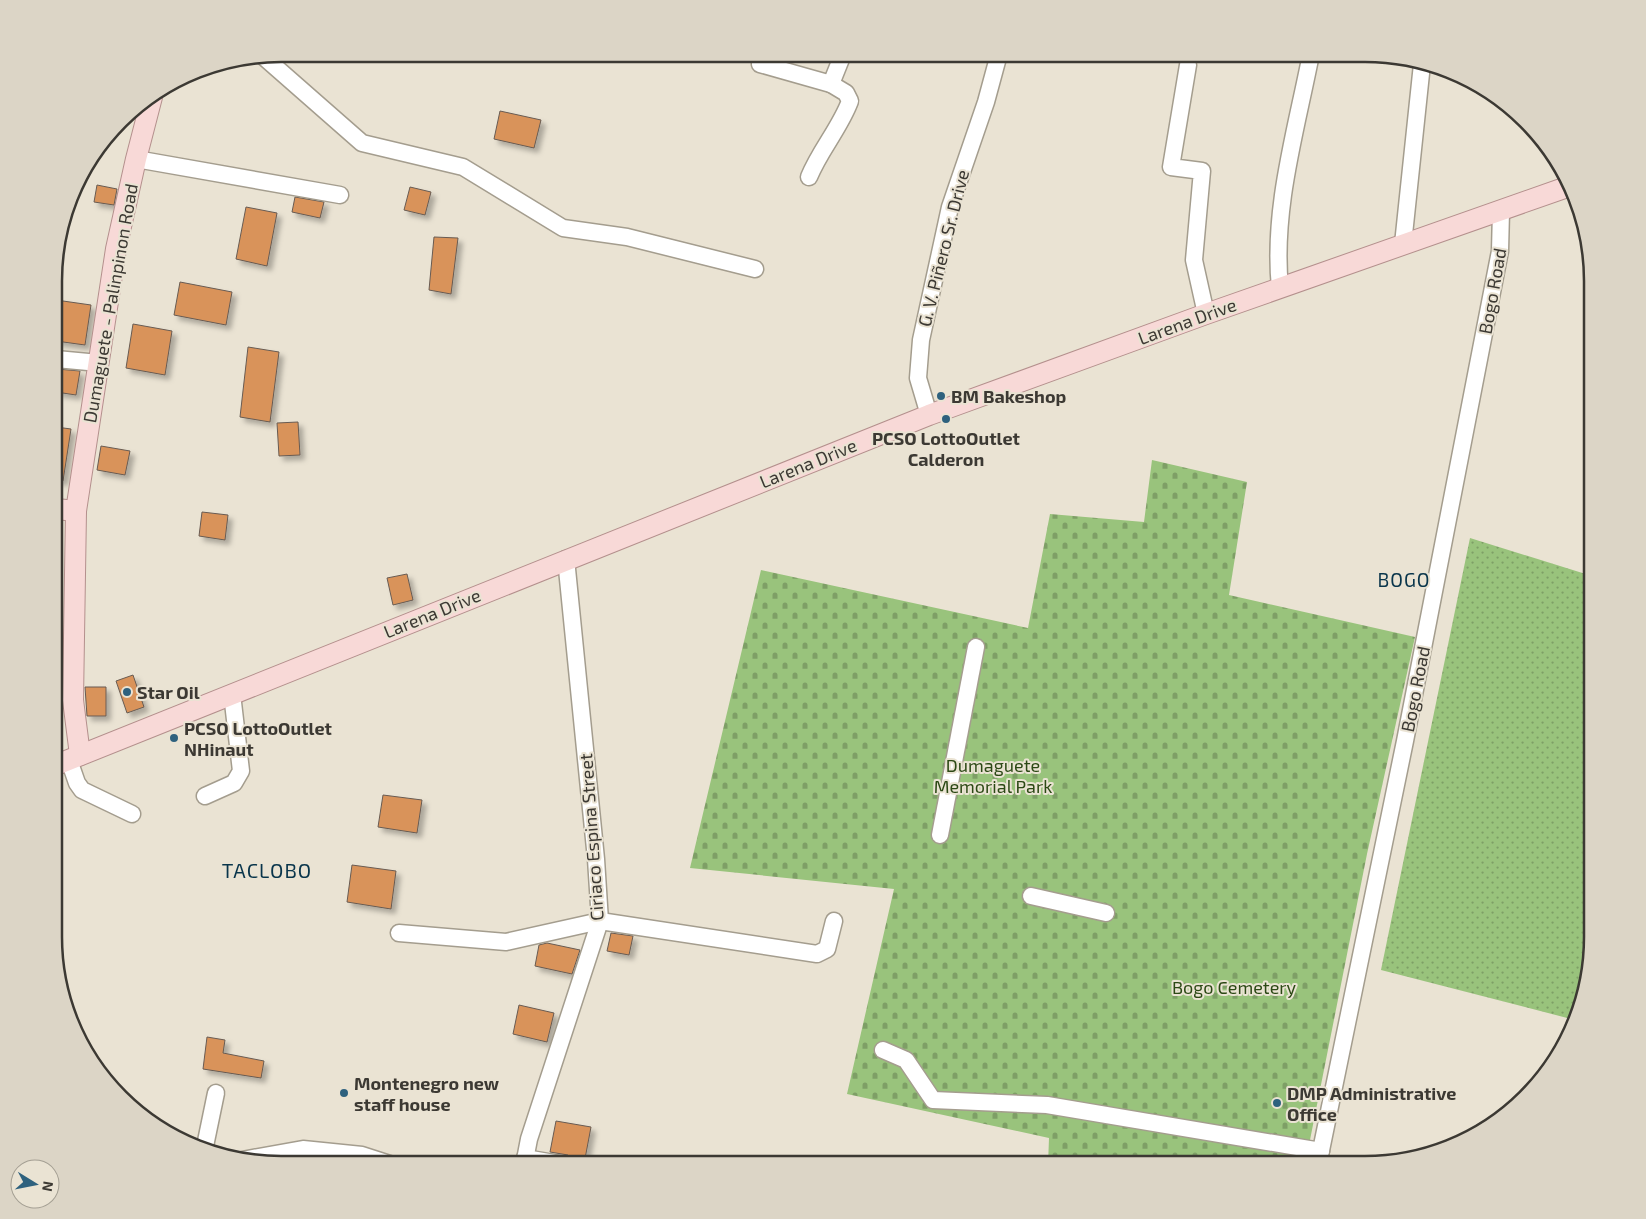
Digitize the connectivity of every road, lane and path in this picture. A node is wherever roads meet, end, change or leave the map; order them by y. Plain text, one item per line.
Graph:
1 (840, 62) edge
2 (997, 62) edge
3 (1309, 62) edge
4 (270, 63) edge
5 (760, 64) dead end
6 (1188, 65) dead end
7 (1421, 70) edge
8 (831, 84) junction
9 (149, 107) edge
10 (136, 159) junction
11 (808, 177) dead end
12 (1563, 189) edge
13 (340, 195) dead end
14 (1501, 210) junction
15 (1403, 244) junction
16 (755, 269) dead end
17 (1280, 288) junction
18 (1206, 314) junction
19 (62, 360) edge
20 (99, 363) junction
21 (929, 415) junction
22 (62, 510) edge
23 (76, 511) junction
24 (566, 559) junction
25 (976, 647) dead end
26 (232, 694) junction
27 (68, 760) edge
28 (205, 796) dead end
29 (132, 814) dead end
30 (940, 835) dead end
31 (1031, 896) dead end
32 (1106, 913) dead end
33 (600, 920) junction
34 (834, 921) dead end
35 (400, 933) dead end
36 (883, 1050) dead end
37 (216, 1093) dead end
38 (206, 1143) edge
39 (265, 1156) edge
40 (365, 1156) edge
41 (525, 1156) edge
42 (1309, 1156) edge
43 (1319, 1156) edge

1 - 8 street
2 - 21 street, G. V. Piñero Sr. Drive
3 - 17 street
4 - 16 street
5 - 8 street
6 - 18 street
7 - 15 street
8 - 11 street
9 - 10 main road, Dumaguete - Palinpinon Road
10 - 13 street
10 - 20 main road, Dumaguete - Palinpinon Road
12 - 14 main road, Larena Drive
14 - 15 main road, Larena Drive
14 - 43 street, Bogo Road
15 - 17 main road, Larena Drive
17 - 18 main road, Larena Drive
18 - 21 main road, Larena Drive
19 - 20 street
20 - 23 main road, Dumaguete - Palinpinon Road
21 - 24 main road, Larena Drive
22 - 23 main road
23 - 27 main road, Dumaguete - Palinpinon Road
24 - 26 main road, Larena Drive
24 - 33 street, Ciriaco Espina Street
25 - 30 street
26 - 27 main road, Larena Drive
26 - 28 street
27 - 29 street
31 - 32 street
33 - 34 street
33 - 35 street
33 - 41 street, Ciriaco Espina Street
36 - 42 street
37 - 38 street
39 - 40 street

